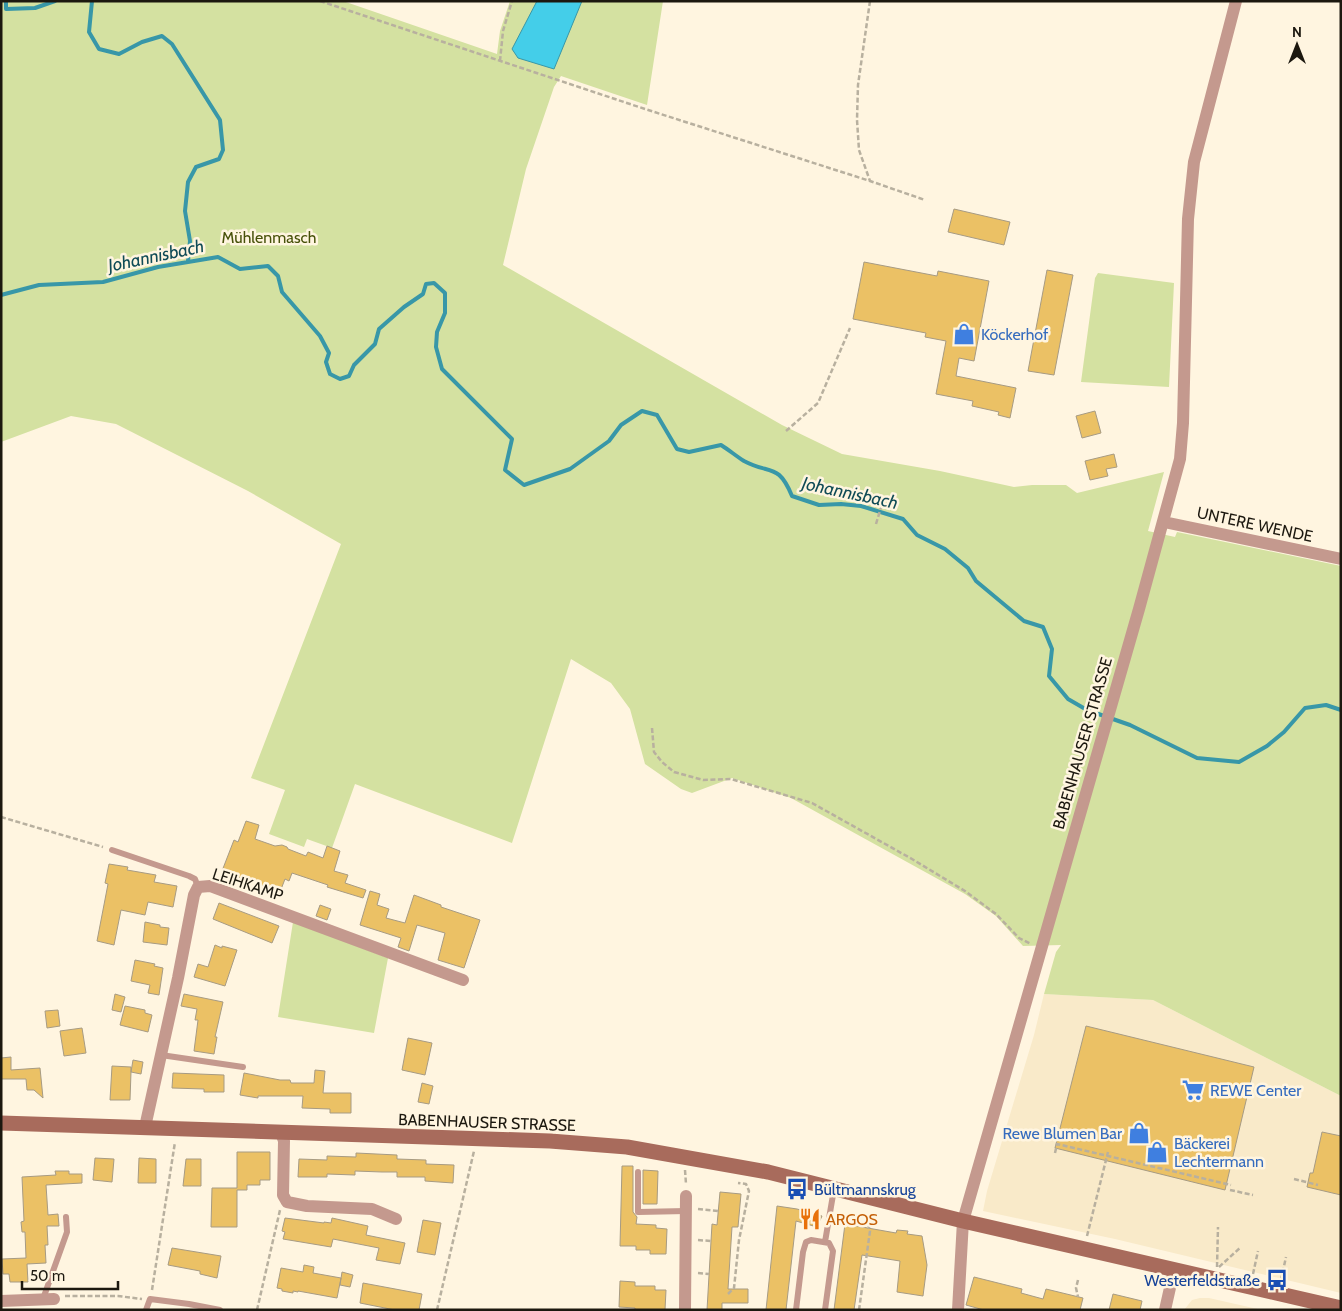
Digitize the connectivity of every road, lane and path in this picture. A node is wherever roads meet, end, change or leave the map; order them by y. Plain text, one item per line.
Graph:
1 (320, 1) edge
2 (512, 1) edge
3 (870, 1) edge
4 (1236, 1) edge
5 (500, 61) junction
6 (870, 180) junction
7 (925, 200) dead end
8 (850, 328) dead end
9 (786, 431) dead end
10 (882, 504) dead end
11 (1164, 522) junction
12 (876, 524) dead end
13 (1341, 558) edge
14 (652, 728) dead end
15 (1, 817) edge
16 (112, 850) joint
17 (198, 887) junction
18 (1041, 949) junction
19 (463, 980) dead end
20 (161, 1055) junction
21 (244, 1067) dead end
22 (1, 1122) edge
23 (145, 1127) junction
24 (178, 1129) junction
25 (281, 1133) junction
26 (476, 1139) junction
27 (1055, 1153) dead end
28 (1107, 1154) junction
29 (685, 1166) dead end
30 (638, 1172) dead end
31 (1294, 1179) dead end
32 (738, 1183) dead end
33 (1318, 1185) dead end
34 (1231, 1186) dead end
35 (834, 1188) junction
36 (1230, 1190) dead end
37 (1253, 1195) dead end
38 (287, 1202) junction
39 (686, 1205) junction
40 (719, 1211) dead end
41 (66, 1217) dead end
42 (396, 1219) dead end
43 (963, 1221) junction
44 (868, 1223) dead end
45 (1218, 1228) dead end
46 (825, 1242) junction
47 (1241, 1247) dead end
48 (1085, 1250) junction
49 (1258, 1251) dead end
50 (1286, 1257) dead end
51 (1174, 1270) junction
52 (1078, 1280) dead end
53 (1250, 1287) junction
54 (728, 1294) dead end
55 (1278, 1294) junction
56 (1078, 1297) dead end
57 (49, 1299) junction
58 (150, 1300) junction
59 (1, 1301) edge
60 (1341, 1308) edge
61 (146, 1310) edge
62 (220, 1310) edge
63 (257, 1310) edge
64 (436, 1310) edge
65 (685, 1310) edge
66 (796, 1310) edge
67 (825, 1310) edge
68 (859, 1310) edge
69 (958, 1310) edge
70 (1165, 1310) edge

1 - 5 path
2 - 5 path
3 - 6 path
4 - 11 street, BABENHAUSER STRASSE
5 - 6 path
6 - 7 path
8 - 9 path
10 - 12 path
11 - 13 street, UNTERE WENDE
11 - 18 street, BABENHAUSER STRASSE
14 - 18 path
15 - 16 path
16 - 17 lane
17 - 19 street, LEIHKAMP
17 - 20 street, LEIHKAMP
18 - 43 street, BABENHAUSER STRASSE
20 - 21 lane
20 - 23 street, LEIHKAMP
22 - 23 main road, BABENHAUSER STRASSE
23 - 24 main road, BABENHAUSER STRASSE
24 - 25 main road, BABENHAUSER STRASSE
24 - 58 path
25 - 26 main road, BABENHAUSER STRASSE
25 - 38 street
26 - 35 main road, BABENHAUSER STRASSE
26 - 64 path
27 - 28 path
28 - 34 path
28 - 48 path
29 - 39 path
30 - 39 lane
31 - 33 path
32 - 54 path
35 - 43 main road, BABENHAUSER STRASSE
35 - 46 lane
36 - 37 path
38 - 42 street
38 - 63 path
39 - 40 path
39 - 65 street
41 - 57 lane
43 - 48 main road
43 - 69 street, BABENHAUSER STRASSE
44 - 68 path
45 - 47 path
46 - 66 lane
46 - 67 lane
48 - 51 main road
49 - 53 path
50 - 55 path
51 - 53 main road
51 - 70 street
52 - 56 path
53 - 55 main road
55 - 60 main road
57 - 58 path
57 - 59 street
58 - 61 lane
58 - 62 lane

